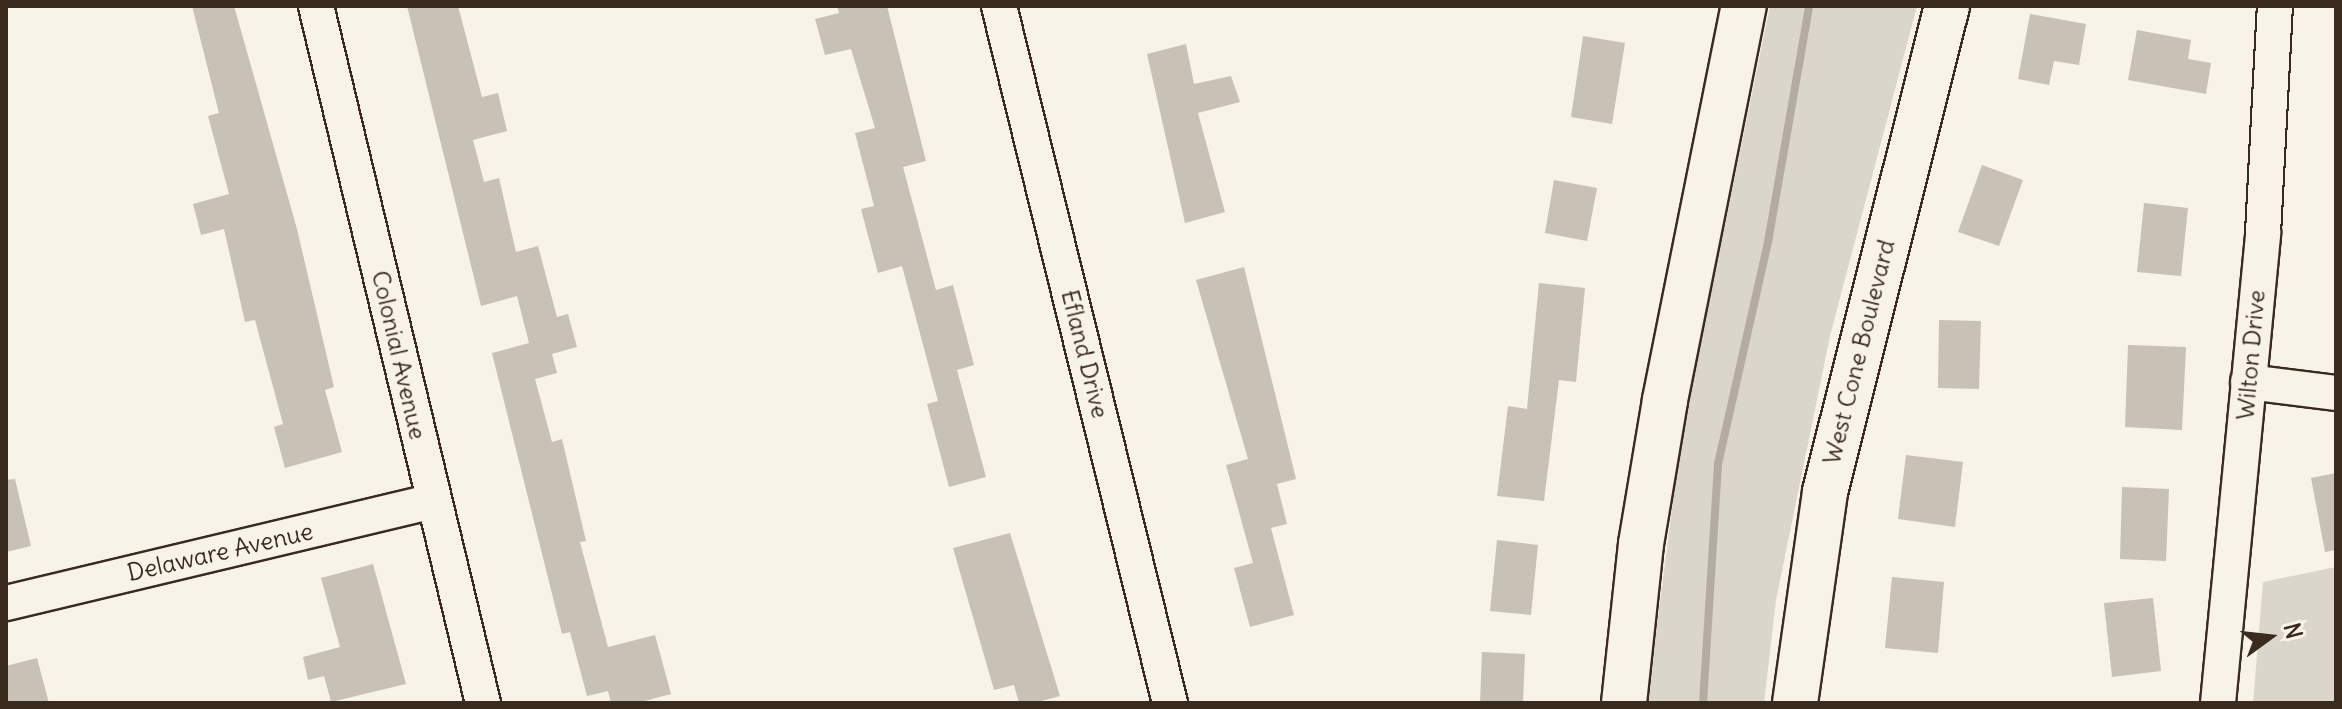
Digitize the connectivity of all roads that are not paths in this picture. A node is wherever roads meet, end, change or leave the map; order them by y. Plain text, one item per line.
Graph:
1 (316, 6) edge
2 (999, 6) edge
3 (1744, 6) edge
4 (1947, 6) edge
5 (2275, 6) edge
6 (2248, 382) junction
7 (2336, 393) edge
8 (433, 501) junction
9 (6, 603) edge
10 (483, 703) edge
11 (1170, 703) edge
12 (1624, 703) edge
13 (1795, 703) edge
14 (2218, 703) edge

1 - 8 street, Colonial Avenue
2 - 11 street, Efland Drive
3 - 12 main road
4 - 13 main road, West Cone Boulevard
5 - 6 street, Wilton Drive
6 - 7 street
6 - 14 street, Wilton Drive
8 - 9 street, Delaware Avenue
8 - 10 street, Colonial Avenue

